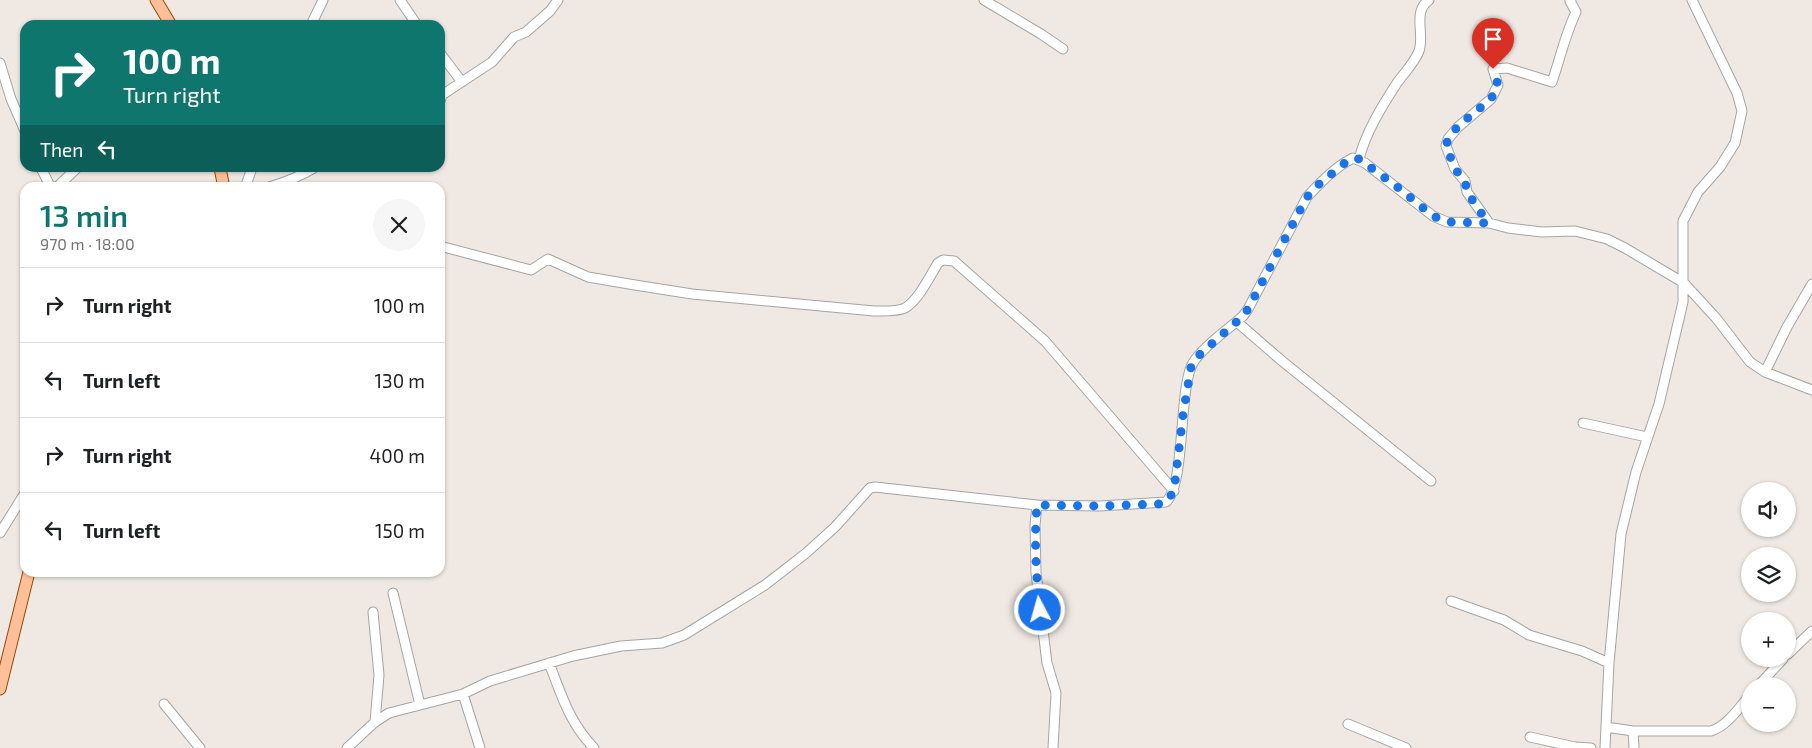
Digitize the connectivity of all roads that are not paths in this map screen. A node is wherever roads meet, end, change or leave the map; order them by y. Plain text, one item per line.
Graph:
1 (156, 0) edge
2 (324, 0) edge
3 (400, 0) edge
4 (558, 0) edge
5 (984, 0) edge
6 (1429, 0) edge
7 (1571, 0) edge
8 (1692, 0) edge
9 (168, 20) edge
10 (314, 20) edge
11 (414, 20) edge
12 (1063, 49) dead end
13 (445, 59) edge
14 (0, 64) edge
15 (462, 82) junction
16 (445, 93) edge
17 (20, 120) edge
18 (1359, 159) junction
19 (73, 172) edge
20 (306, 172) edge
21 (62, 182) edge
22 (283, 182) edge
23 (1488, 223) junction
24 (445, 247) edge
25 (1684, 282) junction
26 (1812, 284) edge
27 (1237, 322) junction
28 (1765, 372) junction
29 (1812, 390) edge
30 (1582, 423) dead end
31 (1648, 436) junction
32 (1431, 481) dead end
33 (1174, 491) junction
34 (20, 501) edge
35 (1037, 505) junction
36 (0, 533) edge
37 (28, 577) edge
38 (393, 593) dead end
39 (1451, 602) dead end
40 (373, 612) dead end
41 (1812, 631) edge
42 (1796, 646) edge
43 (549, 663) junction
44 (1609, 663) junction
45 (1776, 667) edge
46 (1766, 677) edge
47 (0, 689) edge
48 (463, 694) junction
49 (164, 704) dead end
50 (420, 705) junction
51 (1741, 705) edge
52 (375, 722) junction
53 (1348, 724) dead end
54 (1606, 727) junction
55 (1633, 731) junction
56 (1530, 737) dead end
57 (200, 748) edge
58 (347, 748) edge
59 (480, 748) edge
60 (594, 748) edge
61 (1053, 748) edge
62 (1406, 748) edge
63 (1591, 748) edge
64 (1605, 748) edge
65 (1634, 748) edge

1 - 9 main road
2 - 10 street
3 - 11 street
4 - 15 street
5 - 12 street
6 - 18 street
7 - 23 street
8 - 25 street
13 - 15 street
14 - 17 street
15 - 16 street
18 - 23 street
18 - 27 street
19 - 21 street
20 - 22 street
23 - 25 street
24 - 33 street
25 - 28 street
25 - 31 street
26 - 28 street
27 - 32 street
27 - 33 street
28 - 29 street
30 - 31 street
31 - 44 street
33 - 35 street
34 - 36 street
35 - 43 street
35 - 61 street
37 - 47 main road
38 - 50 street
39 - 44 street
40 - 52 street
41 - 42 street
43 - 48 street
43 - 60 street
44 - 54 street
45 - 46 street
48 - 50 street
48 - 59 street
49 - 57 street
50 - 52 street
51 - 55 street
52 - 58 street
53 - 62 street
54 - 55 street
54 - 64 street
55 - 65 street
56 - 63 street

